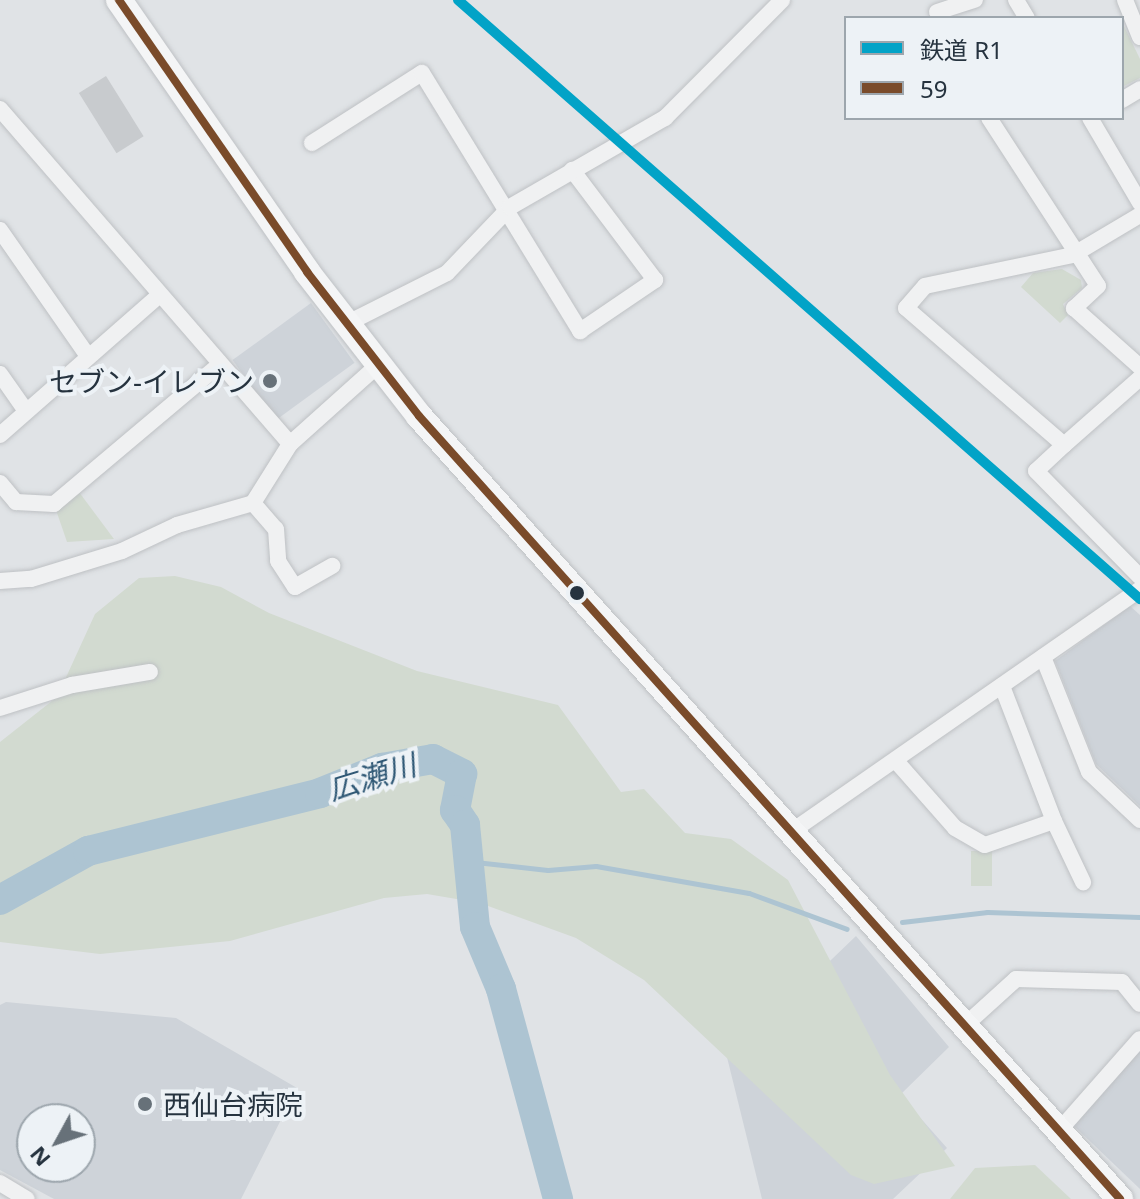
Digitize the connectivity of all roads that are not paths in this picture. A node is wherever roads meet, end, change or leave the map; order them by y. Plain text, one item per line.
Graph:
1 (119, 0) edge
2 (782, 0) edge
3 (975, 0) edge
4 (1125, 0) edge
5 (936, 10) edge
6 (1140, 37) edge
7 (0, 109) edge
8 (990, 120) edge
9 (1093, 120) edge
10 (312, 143) dead end
11 (572, 170) junction
12 (1140, 203) edge
13 (503, 213) junction
14 (1140, 215) edge
15 (0, 230) edge
16 (1073, 255) junction
17 (158, 296) junction
18 (346, 324) junction
19 (88, 356) junction
20 (219, 365) junction
21 (378, 365) junction
22 (1140, 367) edge
23 (0, 374) edge
24 (1140, 378) edge
25 (26, 411) junction
26 (0, 435) edge
27 (290, 444) junction
28 (1064, 445) junction
29 (0, 483) edge
30 (253, 503) junction
31 (332, 566) dead end
32 (1140, 577) edge
33 (0, 581) edge
34 (1140, 589) edge
35 (1043, 657) junction
36 (150, 672) dead end
37 (1002, 686) junction
38 (0, 708) edge
39 (896, 761) junction
40 (1140, 820) edge
41 (1054, 821) junction
42 (788, 834) junction
43 (1083, 882) dead end
44 (1140, 1004) edge
45 (962, 1028) junction
46 (1140, 1039) edge
47 (1057, 1133) junction
48 (0, 1183) edge
49 (27, 1199) edge
50 (1120, 1199) edge

1 - 18 highway
2 - 11 street
3 - 5 street
4 - 6 street
7 - 17 street
8 - 16 street
9 - 12 street
10 - 13 street
11 - 13 street
11 - 13 street
13 - 18 street
14 - 16 street
15 - 19 street
16 - 22 street
16 - 28 street
17 - 19 street
17 - 20 street
18 - 21 highway
19 - 25 street
20 - 27 street
20 - 29 street
21 - 27 street
21 - 42 highway
23 - 25 street
24 - 28 street
25 - 26 street
27 - 30 street
28 - 32 street
30 - 31 street
30 - 33 street
34 - 35 street
35 - 37 street
35 - 40 street
36 - 38 street
37 - 39 street
37 - 41 street
39 - 41 street
39 - 42 street
41 - 43 street
42 - 45 highway
44 - 45 street
45 - 47 highway
46 - 47 street
47 - 50 highway
48 - 49 street

